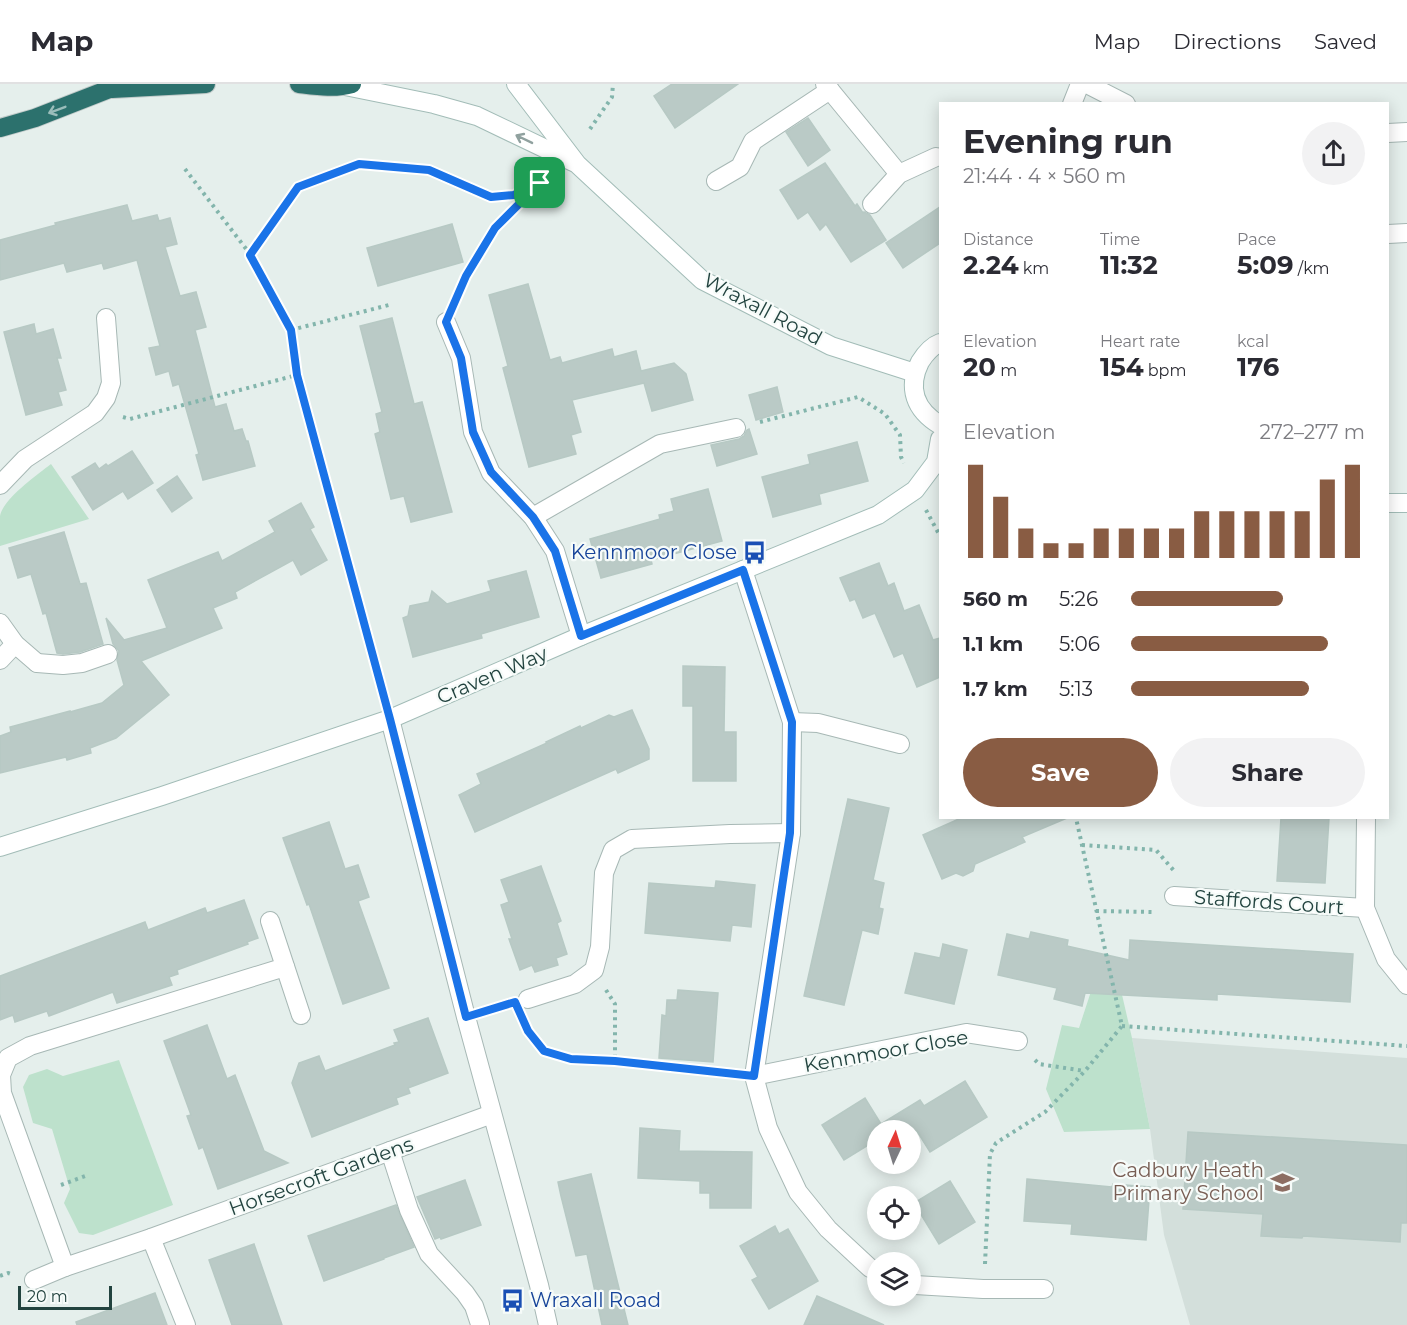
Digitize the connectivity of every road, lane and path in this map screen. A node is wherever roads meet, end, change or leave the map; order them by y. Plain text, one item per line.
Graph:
1 (206, 84) edge
2 (299, 84) edge
3 (516, 84) edge
4 (613, 84) edge
5 (1080, 84) edge
6 (1087, 84) edge
7 (348, 85) edge
8 (117, 86) edge
9 (828, 87) edge
10 (1073, 102) edge
11 (1122, 102) edge
12 (0, 128) edge
13 (590, 129) dead end
14 (1407, 132) edge
15 (1389, 133) edge
16 (936, 156) dead end
17 (577, 164) junction
18 (185, 169) dead end
19 (899, 174) junction
20 (716, 181) dead end
21 (872, 204) dead end
22 (1407, 233) edge
23 (1389, 234) edge
24 (250, 255) junction
25 (389, 305) dead end
26 (106, 318) dead end
27 (446, 322) joint
28 (291, 330) junction
29 (939, 344) edge
30 (915, 373) junction
31 (297, 375) junction
32 (94, 413) junction
33 (939, 424) edge
34 (736, 428) joint
35 (939, 445) edge
36 (0, 485) edge
37 (915, 490) junction
38 (1389, 502) edge
39 (1407, 503) edge
40 (533, 517) junction
41 (939, 534) edge
42 (743, 570) junction
43 (0, 623) edge
44 (581, 636) junction
45 (15, 644) junction
46 (108, 654) dead end
47 (0, 660) edge
48 (390, 719) junction
49 (792, 722) junction
50 (900, 744) dead end
51 (1076, 819) edge
52 (1366, 819) edge
53 (790, 833) junction
54 (1082, 845) junction
55 (0, 847) edge
56 (1174, 896) dead end
57 (1195, 897) junction
58 (1365, 908) junction
59 (1096, 911) junction
60 (270, 921) dead end
61 (285, 967) junction
62 (594, 970) junction
63 (1407, 985) edge
64 (521, 1000) junction
65 (301, 1015) dead end
66 (466, 1017) junction
67 (1122, 1026) junction
68 (1018, 1041) joint
69 (1407, 1046) edge
70 (615, 1061) junction
71 (1085, 1071) junction
72 (0, 1074) edge
73 (754, 1076) junction
74 (492, 1114) junction
75 (390, 1151) junction
76 (151, 1238) junction
77 (867, 1265) edge
78 (65, 1267) junction
79 (34, 1280) dead end
80 (921, 1285) edge
81 (983, 1289) junction
82 (1044, 1289) dead end
83 (480, 1324) edge
84 (186, 1325) edge
85 (548, 1325) edge

1 - 8 highway
2 - 7 highway
3 - 17 street, Wraxall Road
4 - 13 path
5 - 10 street
6 - 11 street
17 -> 7 street, Wraxall Road
8 -> 12 highway
9 - 19 street
9 - 20 street
14 - 15 street
16 - 19 street
17 - 30 street, Wraxall Road
18 - 24 path
19 - 21 street
22 - 23 street
24 - 27 path
24 - 28 path
25 - 28 path
26 - 32 street
27 - 40 street
28 - 31 path
29 - 30 street
30 - 33 street
31 - 32 path
31 - 48 path
32 - 36 street
34 - 37 path
34 - 40 street
35 - 37 street, Craven Way
37 - 41 path
37 - 42 street, Craven Way
38 - 39 street
40 - 44 street
42 - 44 street, Craven Way
42 - 49 street
43 - 45 street
44 - 48 street, Craven Way
45 - 46 street
45 - 47 street
48 - 55 street, Craven Way
48 - 66 street
49 - 50 street
49 - 53 street
51 - 54 path
52 - 58 street
53 - 62 street
53 - 73 street
54 - 57 path
54 - 59 path
56 - 57 street, Staffords Court
57 - 58 street, Staffords Court
57 - 59 path
58 - 63 street
59 - 67 path
60 - 61 street
61 - 65 street
61 - 72 street
62 - 64 street
62 - 70 path
64 - 66 path
64 - 70 path
66 - 74 street
67 - 69 path
67 - 71 path
68 - 71 path
68 - 73 street, Kennmoor Close
70 - 73 path
71 - 81 path
72 - 78 street
73 - 77 street
74 - 75 street, Horsecroft Gardens
74 - 85 street
75 - 76 street, Horsecroft Gardens
75 - 83 street
76 - 78 street, Horsecroft Gardens
76 - 84 street
78 - 79 street, Horsecroft Gardens
80 - 81 street
81 - 82 street

